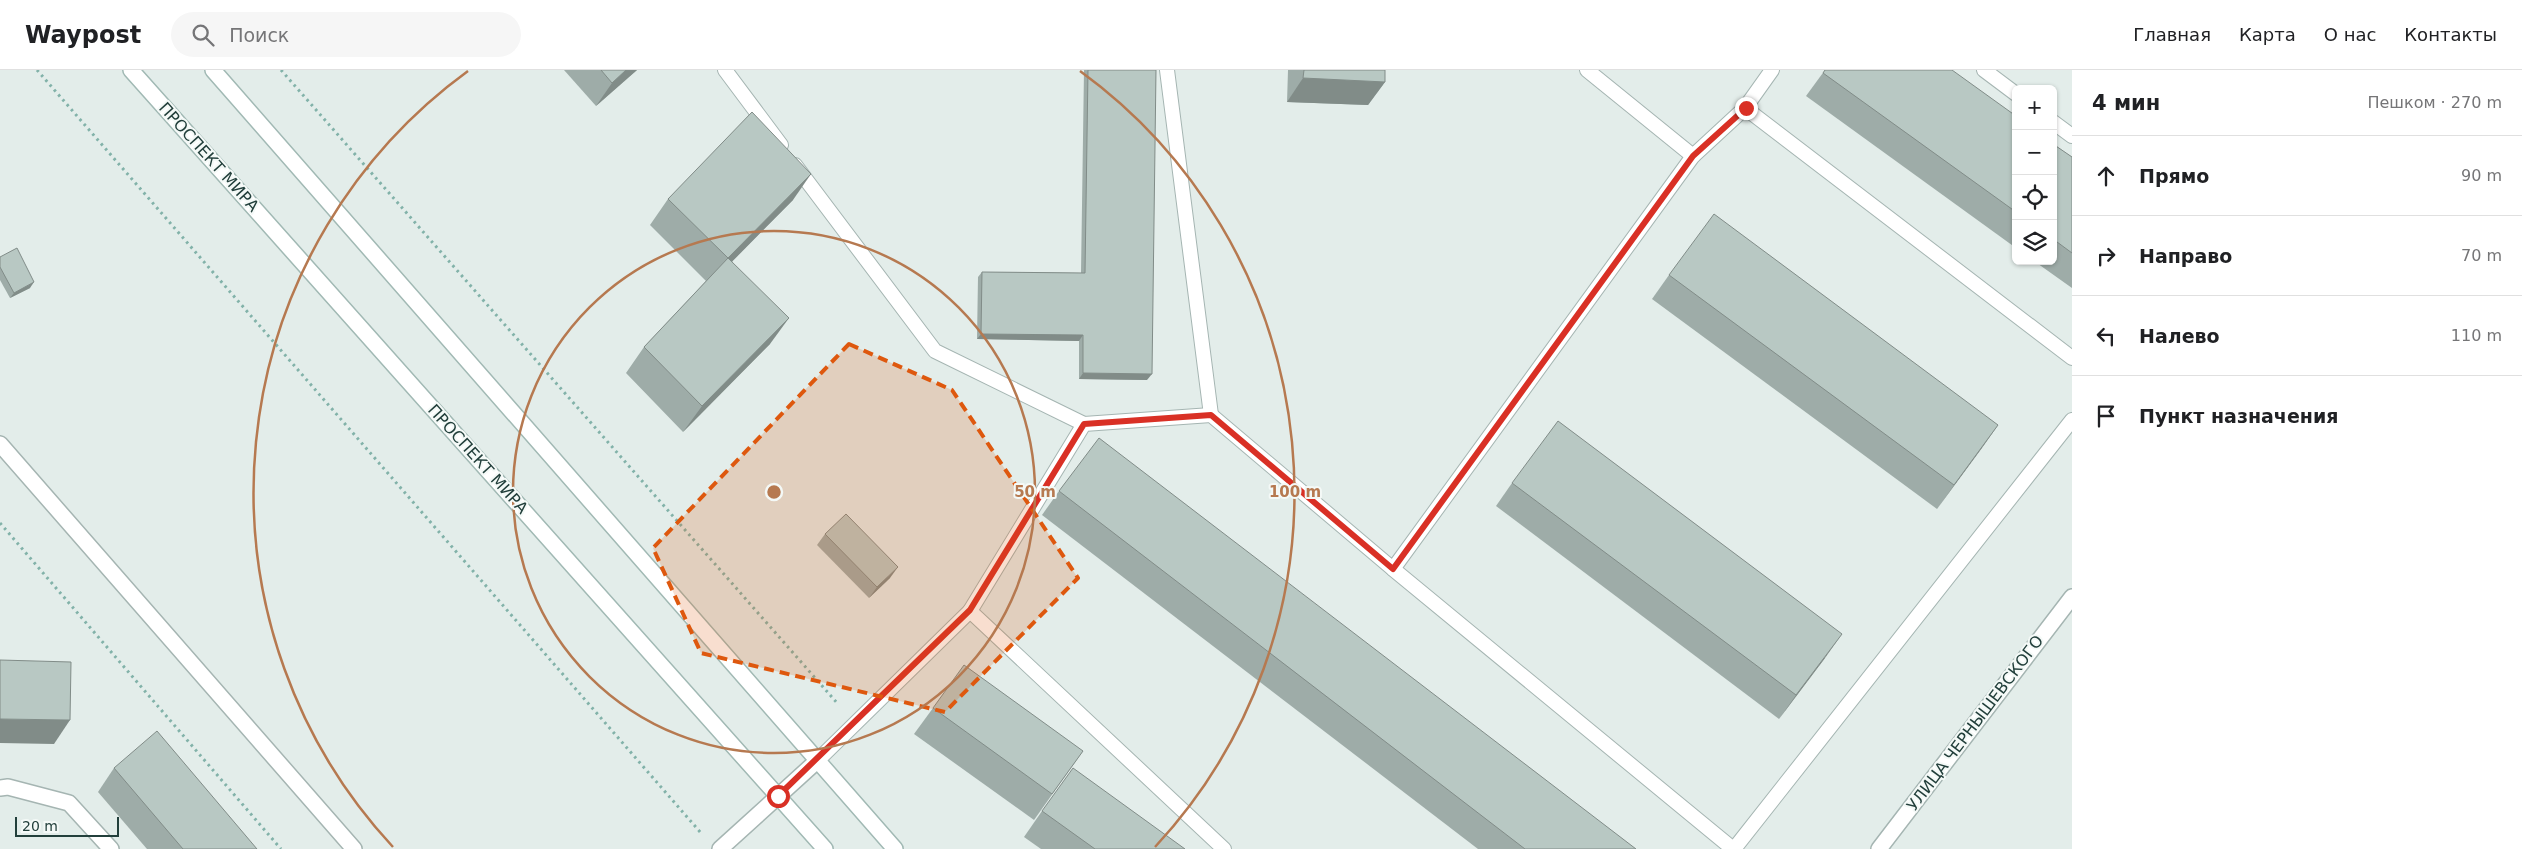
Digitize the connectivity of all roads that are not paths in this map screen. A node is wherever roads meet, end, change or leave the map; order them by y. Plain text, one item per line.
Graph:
1 (131, 70) edge
2 (213, 70) edge
3 (725, 70) edge
4 (1167, 70) edge
5 (1587, 70) edge
6 (1772, 70) edge
7 (1984, 70) edge
8 (2012, 91) edge
9 (1746, 108) junction
10 (2057, 125) edge
11 (2072, 136) edge
12 (1693, 156) junction
13 (2072, 358) edge
14 (1211, 415) junction
15 (2072, 420) edge
16 (1084, 424) junction
17 (0, 444) edge
18 (1393, 569) junction
19 (2072, 597) edge
20 (970, 610) junction
21 (818, 760) junction
22 (0, 788) edge
23 (778, 796) junction
24 (111, 849) edge
25 (354, 849) edge
26 (720, 849) edge
27 (824, 849) edge
28 (895, 849) edge
29 (1224, 849) edge
30 (1734, 849) edge
31 (1879, 849) edge

1 - 23 main road, ПРОСПЕКТ МИРА
2 - 21 main road
3 - 16 lane
4 - 14 lane
5 - 12 lane
6 - 9 lane
7 - 8 lane
9 - 12 lane
9 - 13 lane
10 - 11 lane
12 - 18 lane
14 - 16 lane
14 - 18 lane
15 - 30 lane
16 - 20 lane
17 - 25 main road
18 - 30 lane
19 - 31 main road, УЛИЦА ЧЕРНЫШЕВСКОГО
20 - 21 lane
20 - 29 lane
21 - 23 main road
21 - 28 main road
22 - 24 main road
23 - 26 main road
23 - 27 main road, ПРОСПЕКТ МИРА

